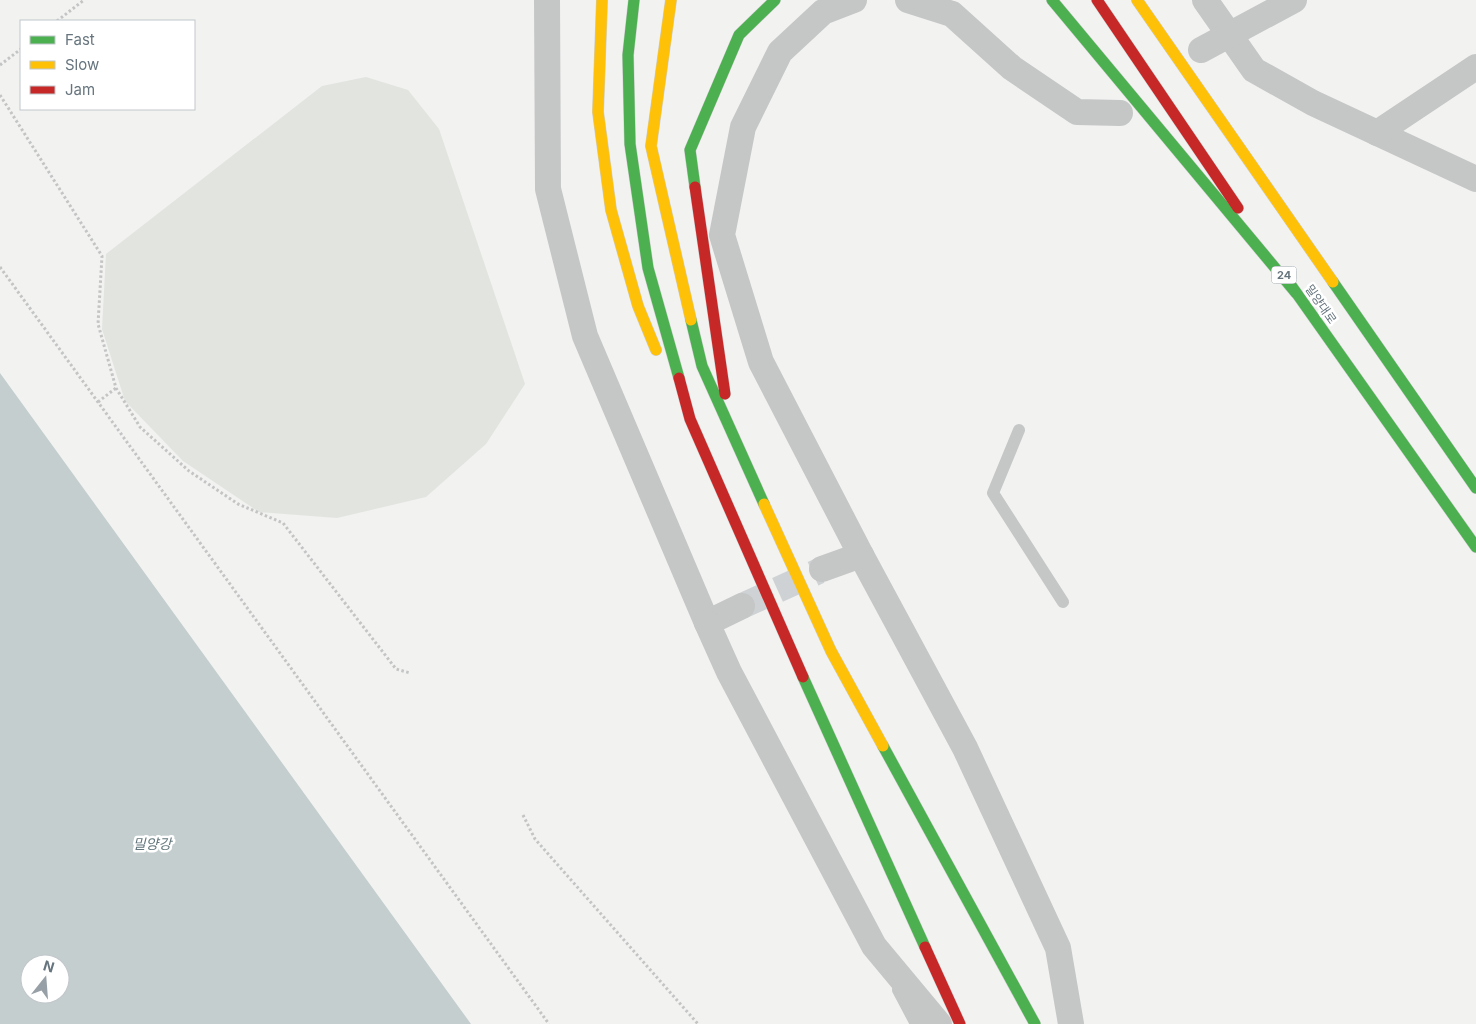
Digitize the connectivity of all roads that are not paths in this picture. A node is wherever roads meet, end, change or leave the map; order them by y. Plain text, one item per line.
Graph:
1 (547, 0) edge
2 (602, 0) edge
3 (634, 0) edge
4 (671, 0) edge
5 (775, 0) edge
6 (854, 0) edge
7 (908, 0) edge
8 (1052, 0) edge
9 (1097, 0) edge
10 (1137, 0) edge
11 (1205, 0) edge
12 (1294, 0) edge
13 (1229, 36) junction
14 (1201, 50) dead end
15 (1476, 67) edge
16 (1120, 113) dead end
17 (1377, 133) junction
18 (1476, 179) edge
19 (1296, 293) junction
20 (659, 360) dead end
21 (667, 377) dead end
22 (690, 419) junction
23 (730, 430) junction
24 (1019, 430) dead end
25 (1476, 488) edge
26 (1476, 547) edge
27 (860, 554) junction
28 (822, 569) tunnel mouth
29 (1063, 602) dead end
30 (742, 606) tunnel mouth
31 (707, 623) junction
32 (874, 946) junction
33 (916, 1024) edge
34 (939, 1024) edge
35 (960, 1024) edge
36 (1035, 1024) edge
37 (1070, 1024) edge

1 - 31 street
2 - 20 main road
3 - 22 main road
4 - 23 main road
5 - 23 main road
6 - 27 street
7 - 16 street
8 - 19 main road
9 - 19 main road, 밀양대로 / 24
10 - 25 main road, 밀양대로
11 - 13 street
12 - 13 street
13 - 14 street
13 - 17 street
15 - 17 street
17 - 18 street
19 - 26 main road, 밀양대로 / 24
21 - 22 main road
22 - 35 main road
23 - 36 main road
24 - 29 lane
27 - 28 street
27 - 37 street
30 - 31 street
31 - 32 street
32 - 33 lane
32 - 34 street

